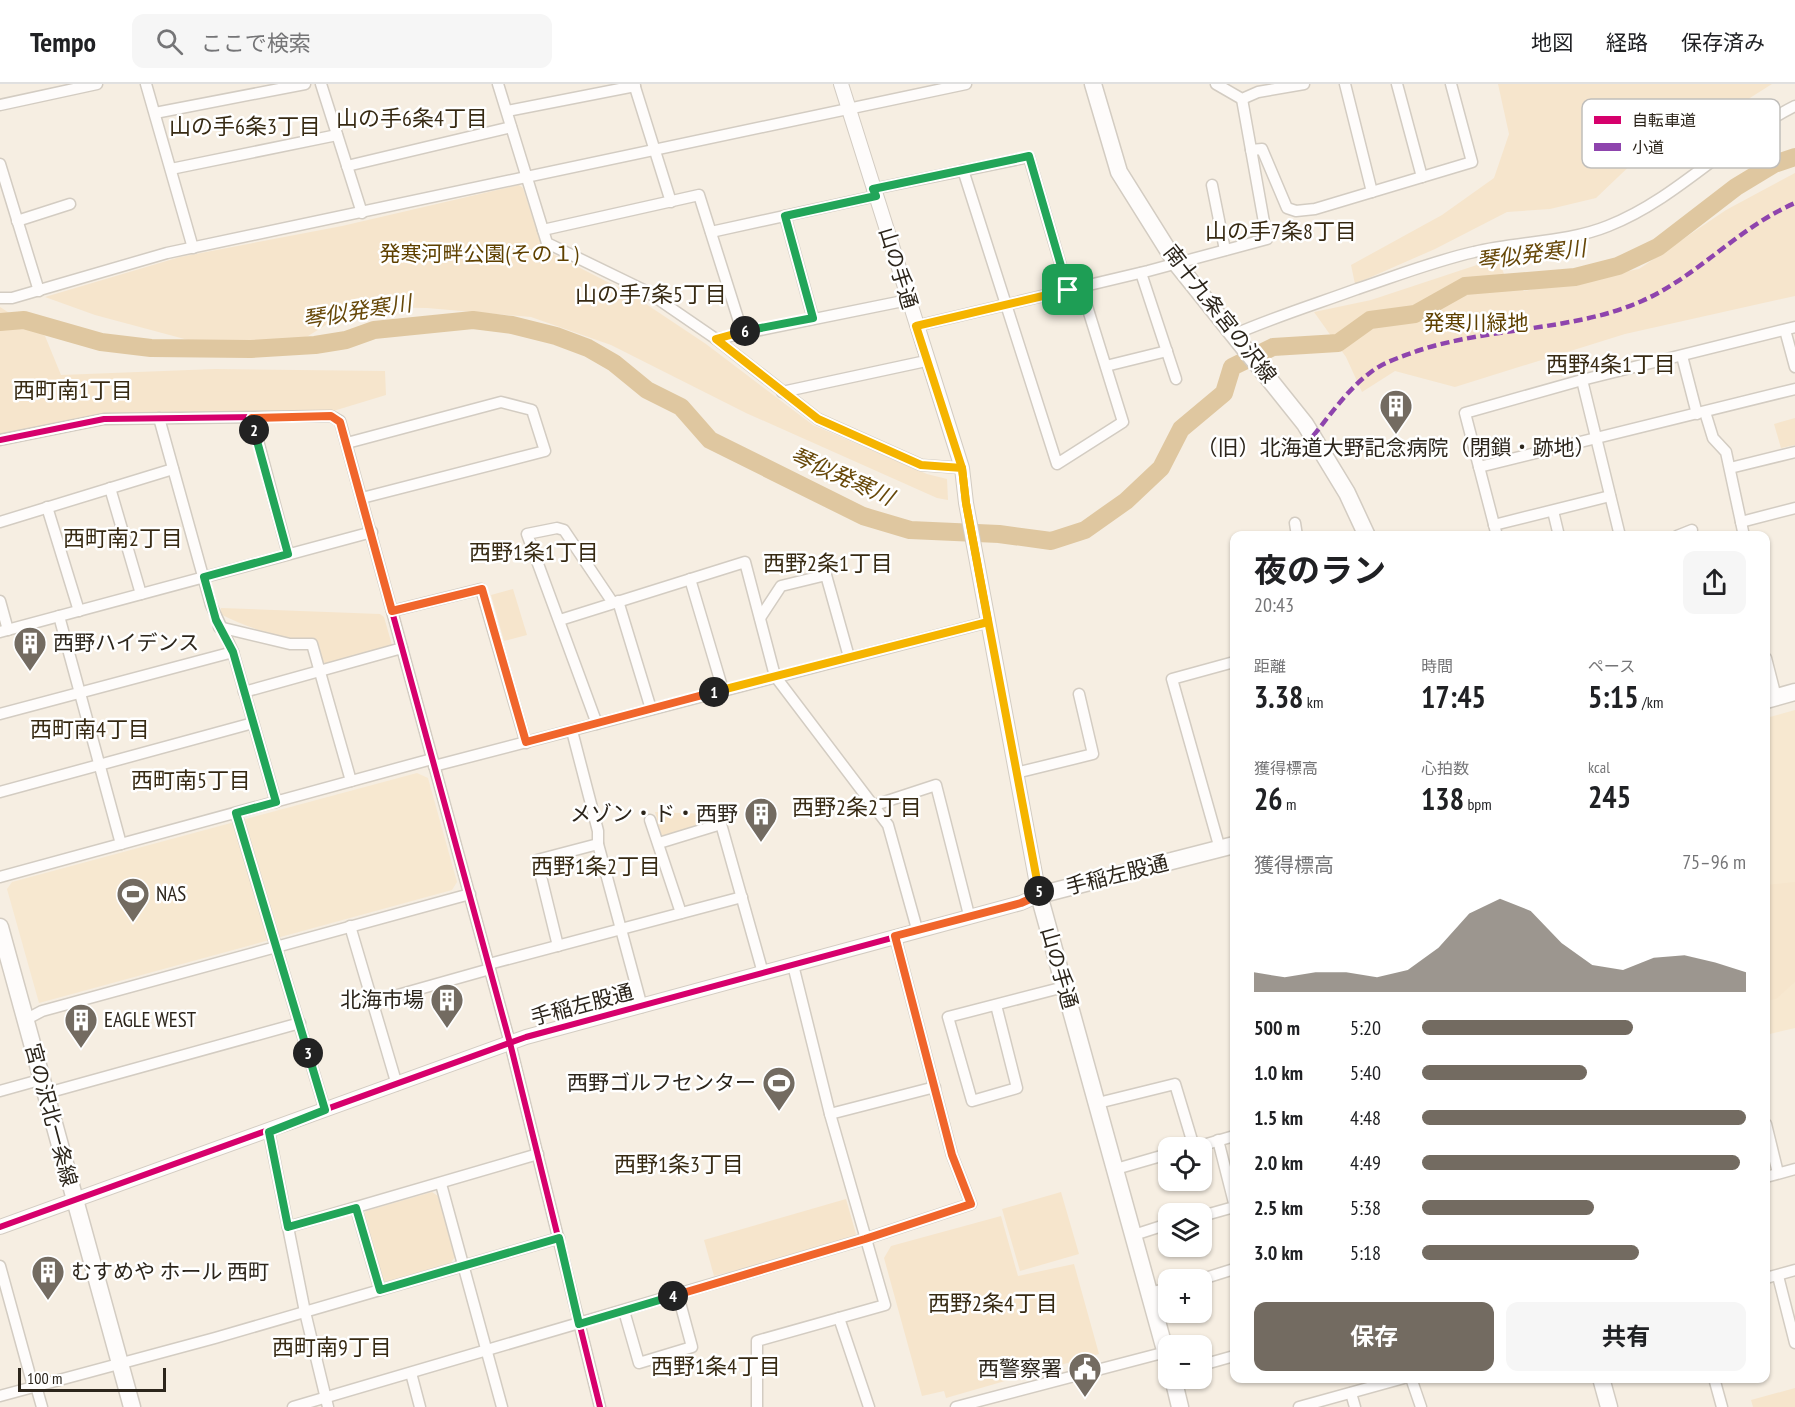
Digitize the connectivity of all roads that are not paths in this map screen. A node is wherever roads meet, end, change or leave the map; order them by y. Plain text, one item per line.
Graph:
1 (96, 84) edge
2 (146, 84) edge
3 (305, 84) edge
4 (322, 84) edge
5 (498, 84) edge
6 (841, 84) edge
7 (966, 84) edge
8 (1093, 84) edge
9 (1216, 84) edge
10 (1304, 84) edge
11 (1345, 84) edge
12 (1397, 84) edge
13 (1451, 84) edge
14 (634, 85) edge
15 (942, 87) edge
16 (1242, 99) junction
17 (0, 105) edge
18 (1795, 106) edge
19 (849, 109) junction
20 (507, 111) junction
21 (155, 113) junction
22 (1780, 114) edge
23 (511, 127) junction
24 (337, 135) junction
25 (1251, 150) junction
26 (655, 152) junction
27 (0, 164) edge
28 (347, 166) junction
29 (1701, 168) edge
30 (171, 170) junction
31 (963, 170) junction
32 (527, 177) junction
33 (1422, 177) junction
34 (1212, 185) dead end
35 (874, 192) junction
36 (1372, 192) junction
37 (671, 202) junction
38 (70, 204) dead end
39 (362, 213) junction
40 (785, 216) junction
41 (17, 221) junction
42 (543, 230) junction
43 (711, 232) junction
44 (193, 248) junction
45 (1225, 250) junction
46 (1176, 262) junction
47 (1141, 273) junction
48 (1081, 287) junction
49 (1068, 290) junction
50 (39, 291) junction
51 (0, 298) edge
52 (908, 300) junction
53 (1005, 305) junction
54 (813, 318) junction
55 (916, 326) junction
56 (1790, 328) edge
57 (742, 331) junction
58 (1233, 334) junction
59 (716, 339) junction
60 (1167, 351) junction
61 (1682, 356) junction
62 (927, 361) junction
63 (1106, 366) junction
64 (1795, 367) edge
65 (1176, 379) dead end
66 (1582, 380) junction
67 (1795, 389) edge
68 (782, 392) junction
69 (1701, 413) junction
70 (159, 418) junction
71 (252, 418) junction
72 (1596, 438) junction
73 (0, 440) edge
74 (347, 443) junction
75 (1795, 452) edge
76 (1479, 467) junction
77 (962, 468) junction
78 (1730, 468) junction
79 (174, 469) junction
80 (110, 488) junction
81 (1610, 496) junction
82 (362, 498) junction
83 (47, 507) junction
84 (1795, 508) edge
85 (1553, 511) junction
86 (0, 522) edge
87 (1741, 522) junction
88 (1295, 523) dead end
89 (1495, 530) edge
90 (1296, 531) edge
91 (1365, 531) edge
92 (1558, 531) edge
93 (1619, 531) edge
94 (1743, 531) edge
95 (372, 532) junction
96 (288, 554) junction
97 (204, 577) junction
98 (690, 579) junction
99 (141, 594) junction
100 (0, 601) edge
101 (616, 602) junction
102 (79, 611) junction
103 (392, 611) junction
104 (58, 616) junction
105 (760, 618) junction
106 (560, 620) junction
107 (988, 622) junction
108 (219, 627) junction
109 (4, 631) edge
110 (402, 648) junction
111 (233, 652) junction
112 (849, 657) junction
113 (1230, 663) edge
114 (318, 672) junction
115 (775, 676) junction
116 (723, 690) junction
117 (79, 692) junction
118 (244, 692) junction
119 (1795, 692) edge
120 (1079, 694) dead end
121 (1771, 699) edge
122 (651, 709) junction
123 (0, 714) edge
124 (253, 723) junction
125 (597, 724) junction
126 (572, 731) junction
127 (526, 742) junction
128 (433, 763) junction
129 (98, 766) junction
130 (1016, 773) junction
131 (351, 781) junction
132 (0, 792) edge
133 (276, 802) junction
134 (875, 805) junction
135 (236, 813) junction
136 (650, 820) dead end
137 (659, 843) junction
138 (121, 844) junction
139 (598, 844) junction
140 (1227, 847) edge
141 (0, 877) edge
142 (470, 894) junction
143 (1039, 895) junction
144 (742, 897) junction
145 (681, 913) junction
146 (969, 915) junction
147 (351, 926) junction
148 (0, 927) edge
149 (917, 929) junction
150 (622, 931) junction
151 (895, 936) junction
152 (558, 946) junction
153 (277, 947) junction
154 (3, 949) edge
155 (793, 965) junction
156 (490, 967) junction
157 (763, 973) junction
158 (1064, 987) junction
159 (373, 1002) junction
160 (996, 1005) junction
161 (642, 1007) junction
162 (25, 1020) junction
163 (300, 1023) junction
164 (510, 1043) junction
165 (397, 1085) junction
166 (45, 1086) junction
167 (935, 1087) junction
168 (0, 1091) edge
169 (1098, 1103) junction
170 (325, 1110) junction
171 (830, 1114) junction
172 (269, 1132) junction
173 (1190, 1137) edge
174 (1230, 1137) edge
175 (1218, 1140) junction
176 (1770, 1140) edge
177 (1212, 1142) edge
178 (538, 1154) junction
179 (1158, 1157) edge
180 (1116, 1169) junction
181 (1795, 1169) edge
182 (1778, 1173) junction
183 (1770, 1176) edge
184 (441, 1184) junction
185 (1230, 1189) edge
186 (74, 1200) junction
187 (1230, 1206) edge
188 (356, 1208) junction
189 (1212, 1213) edge
190 (0, 1227) edge
191 (288, 1227) junction
192 (1158, 1227) edge
193 (1134, 1235) junction
194 (559, 1238) junction
195 (865, 1239) junction
196 (0, 1266) edge
197 (462, 1267) junction
198 (1230, 1270) edge
199 (1795, 1270) edge
200 (1212, 1276) edge
201 (1778, 1276) junction
202 (1770, 1277) edge
203 (380, 1290) junction
204 (1158, 1291) edge
205 (1150, 1293) junction
206 (678, 1295) junction
207 (624, 1311) junction
208 (305, 1312) junction
209 (839, 1318) junction
210 (579, 1324) junction
211 (1161, 1335) edge
212 (1795, 1343) edge
213 (486, 1350) junction
214 (1230, 1357) edge
215 (1158, 1359) edge
216 (1212, 1362) edge
217 (120, 1363) junction
218 (411, 1373) junction
219 (1387, 1383) edge
220 (1414, 1383) edge
221 (1602, 1383) edge
222 (1715, 1383) edge
223 (35, 1386) junction
224 (1176, 1389) edge
225 (1351, 1393) junction
226 (0, 1396) edge
227 (327, 1402) edge
228 (42, 1407) edge
229 (132, 1407) edge
230 (293, 1407) edge
231 (420, 1407) edge
232 (502, 1407) edge
233 (600, 1407) edge
234 (757, 1407) edge
235 (869, 1407) edge
236 (956, 1407) edge
237 (1180, 1407) edge
238 (1299, 1407) edge
239 (1355, 1407) edge
240 (1421, 1407) edge
241 (1609, 1407) edge
242 (1722, 1407) edge

1 - 17 street
2 - 21 street
3 - 21 street
4 - 24 street
5 - 20 street
6 - 19 street, 山の手通
7 - 15 street
8 - 46 main road, 南十九条宮の沢線
9 - 16 street
10 - 16 street
11 - 36 street
12 - 33 street
13 - 33 street
14 - 20 street
14 - 26 street
15 - 19 street
16 - 25 street
18 - 22 street
19 - 26 street
19 - 35 street, 山の手通
20 - 23 street
21 - 30 street
23 - 28 street
23 - 32 street
24 - 28 street
24 - 30 street
25 - 36 street
25 - 45 street
26 - 32 street
26 - 37 street
27 - 41 street
28 - 39 street
29 - 58 street
30 - 44 street
31 - 35 street
31 - 49 street
31 - 53 street
32 - 39 street
32 - 42 street
33 - 36 street
34 - 45 street
35 - 40 street
35 - 52 street, 山の手通
37 - 42 street
37 - 43 street
38 - 41 street
39 - 44 street
40 - 43 street
40 - 54 street
41 - 50 street
42 - 59 street
43 - 57 street
44 - 50 street
45 - 46 street
46 - 47 street
46 - 58 main road, 南十九条宮の沢線
47 - 48 street
47 - 60 street
48 - 49 street
48 - 63 street
49 - 53 street
50 - 51 street
52 - 54 street
52 - 55 street, 山の手通
53 - 55 street
53 - 63 street
54 - 57 street
55 - 62 street, 山の手通
56 - 61 street
56 - 64 street
57 - 59 street
58 - 91 main road, 南十九条宮の沢線
59 - 68 street
60 - 63 street
60 - 65 street
61 - 66 street
61 - 69 street
62 - 68 street
62 - 77 street, 山の手通
66 - 72 street
66 - 76 street
67 - 69 street
68 - 77 street
69 - 72 street
69 - 78 street
70 - 71 street
70 - 73 street
70 - 79 street
71 - 74 street
71 - 96 street
72 - 76 street
72 - 81 street
74 - 82 street
74 - 82 street
75 - 78 street
76 - 89 street
77 - 107 street, 山の手通
78 - 87 street
79 - 80 street
79 - 97 street
80 - 83 street
80 - 99 street
81 - 85 street
81 - 93 street
82 - 95 street
83 - 86 street
83 - 102 street
84 - 87 street
85 - 89 street
85 - 92 street
87 - 94 street
88 - 90 street
95 - 96 street
95 - 103 street
96 - 97 street
97 - 99 street
97 - 108 street
98 - 101 street
98 - 105 street
98 - 116 street
99 - 102 street
100 - 109 street
101 - 106 street
101 - 106 street
101 - 122 street
102 - 104 street
103 - 110 street
103 - 127 street
104 - 109 street
104 - 117 street
105 - 112 street
105 - 115 street
106 - 125 street
107 - 112 street
107 - 130 street, 山の手通
108 - 111 street
108 - 114 street
110 - 114 street
110 - 128 street
111 - 117 street
111 - 118 street
112 - 115 street
113 - 140 street
114 - 118 street
114 - 131 street
115 - 116 street
115 - 134 street
116 - 122 street
117 - 123 street
117 - 129 street
118 - 124 street
119 - 121 main road
120 - 130 street
122 - 125 street
124 - 129 street
124 - 133 street
125 - 126 street
126 - 127 street
126 - 139 street
127 - 128 street
128 - 131 street
128 - 142 street
129 - 132 street
129 - 138 street
130 - 143 street, 山の手通
131 - 133 street
133 - 135 street
134 - 146 street
134 - 149 street
135 - 138 street
135 - 153 street
136 - 137 street
137 - 144 street
137 - 145 street
138 - 141 street
139 - 150 street
139 - 152 street
140 - 143 main road, 手稲左股通
142 - 147 street
142 - 156 street
143 - 146 street, 手稲左股通
143 - 158 main road, 山の手通
144 - 145 street
144 - 157 street
145 - 150 street
146 - 149 street, 手稲左股通
147 - 153 street
147 - 159 street
148 - 154 main road, 宮の沢北一条線
149 - 151 street, 手稲左股通
150 - 152 street
150 - 161 street
151 - 155 street, 手稲左股通
151 - 167 street
152 - 156 street
153 - 162 street
153 - 163 street
154 - 162 main road, 宮の沢北一条線
155 - 157 street, 手稲左股通
155 - 171 street
156 - 159 street
156 - 164 street
157 - 161 street, 手稲左股通
158 - 160 street
158 - 169 main road, 山の手通
159 - 165 street
160 - 160 street
161 - 164 street, 手稲左股通
162 - 166 main road, 宮の沢北一条線
163 - 166 street
163 - 170 street
164 - 165 street, 手稲左股通
164 - 178 street
165 - 170 street, 手稲左股通
166 - 168 street
166 - 186 main road, 宮の沢北一条線
167 - 171 street
167 - 195 street
169 - 173 street
169 - 180 main road, 山の手通
170 - 172 street, 手稲左股通
171 - 195 street
172 - 186 street, 手稲左股通
172 - 191 street
174 - 175 street
175 - 177 street
175 - 185 street
176 - 182 street
178 - 184 street
178 - 194 street
179 - 180 street
180 - 193 main road, 山の手通
181 - 182 street
182 - 183 street
184 - 188 street
184 - 197 street
186 - 190 street, 手稲左股通
186 - 217 main road, 宮の沢北一条線
187 - 189 street
188 - 191 street
188 - 203 street
191 - 208 street
192 - 193 street
193 - 205 main road, 山の手通
194 - 197 street
194 - 210 street
195 - 206 street
195 - 209 street
196 - 223 street
197 - 203 street
197 - 213 street
198 - 200 street
199 - 201 street
201 - 202 street
201 - 212 street
203 - 208 street
204 - 205 street
205 - 211 main road, 山の手通
206 - 207 street
206 - 207 street
207 - 210 street
208 - 217 street
208 - 227 street
209 - 234 street
209 - 235 street
210 - 213 street
210 - 233 street
213 - 218 street
213 - 232 street
214 - 216 street
215 - 236 street
217 - 223 street
217 - 229 main road, 宮の沢北一条線
218 - 227 street
218 - 231 street
219 - 225 street
220 - 240 street
221 - 241 main road
222 - 242 street
223 - 226 street
223 - 228 street
224 - 237 main road
225 - 238 street
225 - 239 street
227 - 230 street

